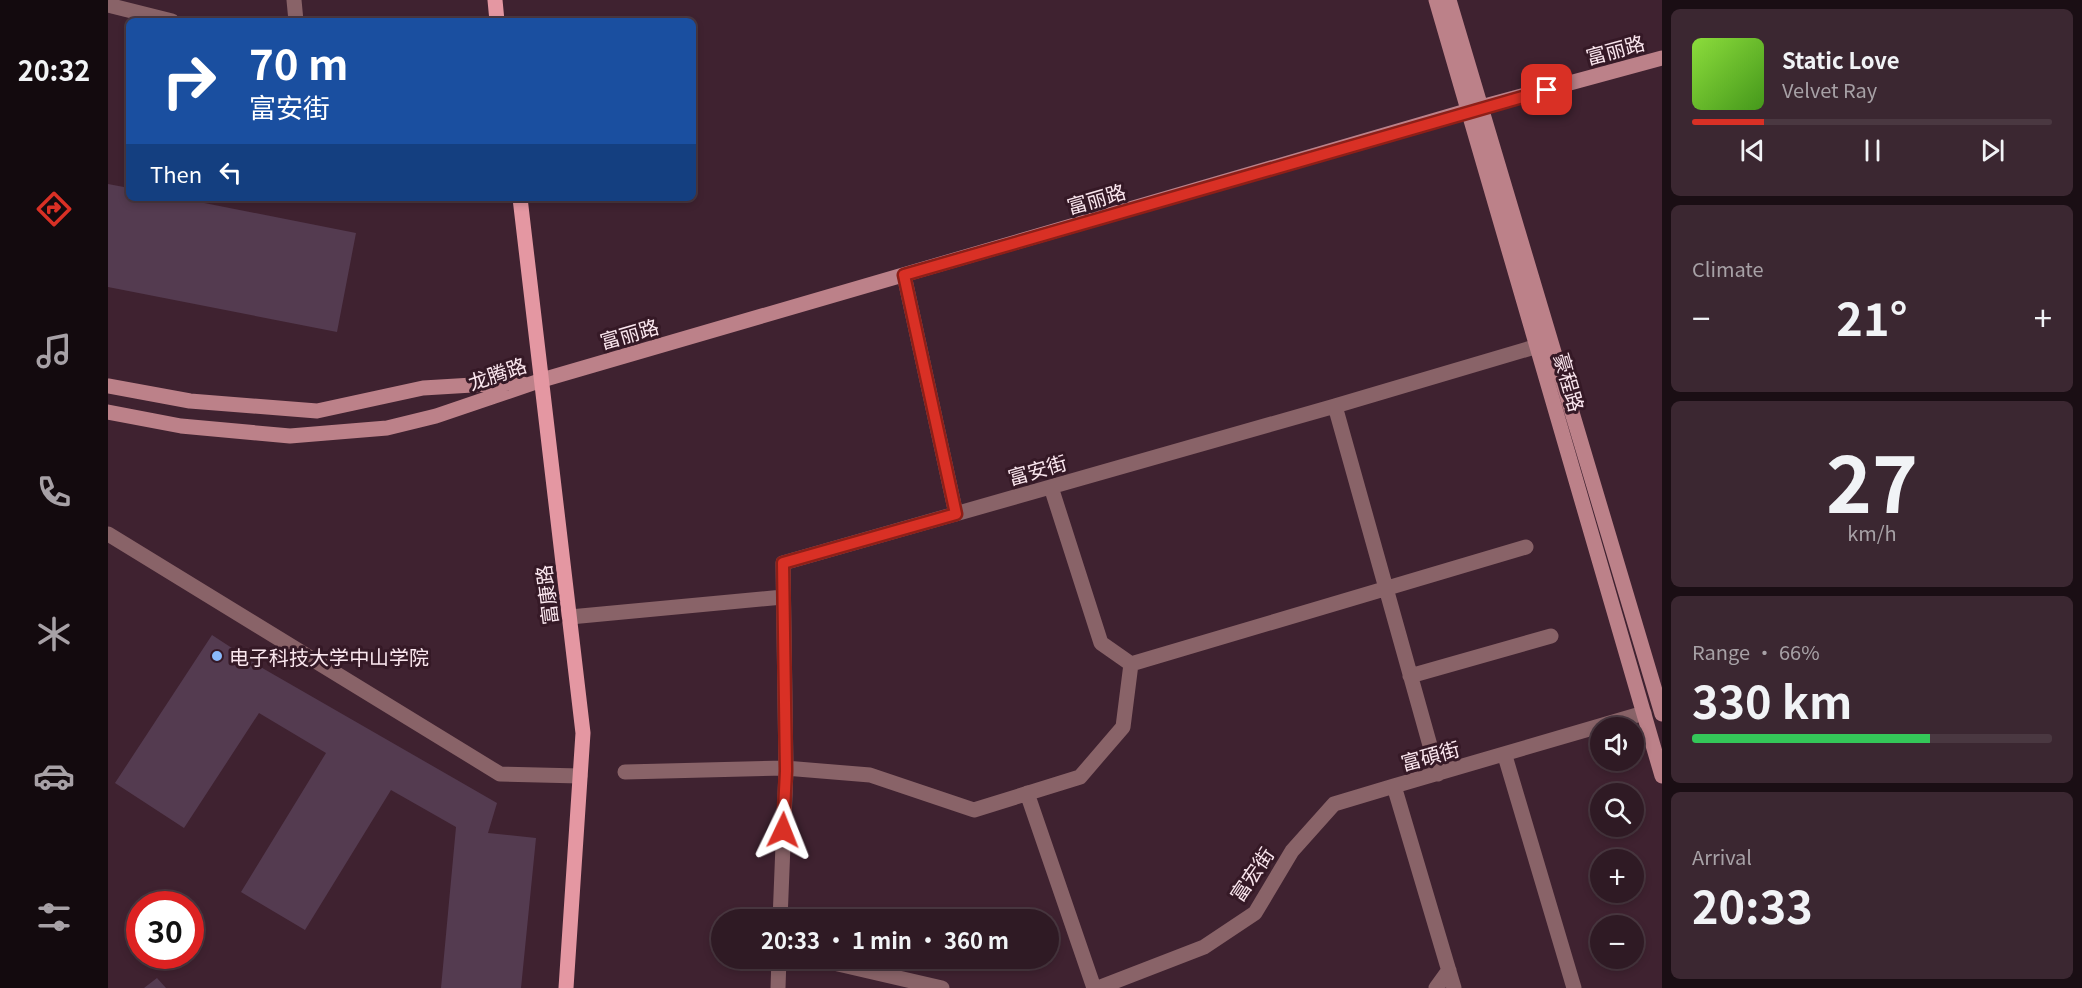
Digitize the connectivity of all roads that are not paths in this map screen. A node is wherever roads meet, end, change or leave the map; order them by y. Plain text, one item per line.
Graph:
1 (294, 0) edge
2 (495, 0) edge
3 (1436, 0) edge
4 (1449, 0) edge
5 (108, 5) edge
6 (160, 18) edge
7 (296, 18) edge
8 (497, 18) edge
9 (1662, 58) edge
10 (1476, 109) junction
11 (520, 201) edge
12 (904, 275) junction
13 (1538, 346) junction
14 (542, 380) junction
15 (108, 386) edge
16 (1335, 406) junction
17 (108, 412) edge
18 (1051, 487) junction
19 (956, 514) junction
20 (108, 534) edge
21 (1526, 548) dead end
22 (1386, 589) junction
23 (783, 597) junction
24 (570, 617) junction
25 (1551, 636) dead end
26 (1131, 664) junction
27 (1410, 676) junction
28 (1644, 713) junction
29 (1662, 714) edge
30 (1505, 756) junction
31 (785, 768) junction
32 (626, 772) dead end
33 (1438, 774) junction
34 (580, 776) junction
35 (1662, 776) edge
36 (1394, 786) junction
37 (1028, 793) junction
38 (780, 909) edge
39 (778, 969) edge
40 (860, 969) edge
41 (1449, 970) junction
42 (566, 988) edge
43 (778, 988) edge
44 (942, 988) edge
45 (1094, 988) edge
46 (1098, 988) edge
47 (1436, 988) edge
48 (1454, 988) edge
49 (1574, 988) edge

1 - 7 street
2 - 8 main road
3 - 10 street, 豪程路
4 - 10 street, 豪程路
5 - 6 street
9 - 10 street, 富丽路
10 - 12 street, 富丽路
10 - 13 street, 豪程路
10 - 29 street, 豪程路
11 - 14 main road, 富康路
12 - 14 street, 富丽路
12 - 19 street
13 - 16 street, 富安街
13 - 28 street, 豪程路
14 - 15 street, 龙腾路
14 - 17 street, 龙腾路
14 - 24 main road, 富康路
16 - 18 street, 富安街
16 - 22 street
18 - 19 street, 富安街
18 - 26 street
19 - 23 street, 富安街
20 - 34 street
21 - 22 street
22 - 26 street
22 - 27 street
23 - 24 street
23 - 31 street, 富安街
24 - 34 main road, 富康路
25 - 27 street
26 - 37 street
27 - 33 street
28 - 30 street, 富碩街
28 - 35 street, 豪程路
30 - 33 street, 富碩街
30 - 49 street
31 - 32 street
31 - 37 street
31 - 38 street, 富安街
33 - 36 street, 富碩街
34 - 42 main road, 富康路
36 - 41 street, 富碩街
36 - 46 street, 富宏街
37 - 45 street
39 - 43 street
40 - 44 street
41 - 47 street
41 - 48 street, 富碩街

